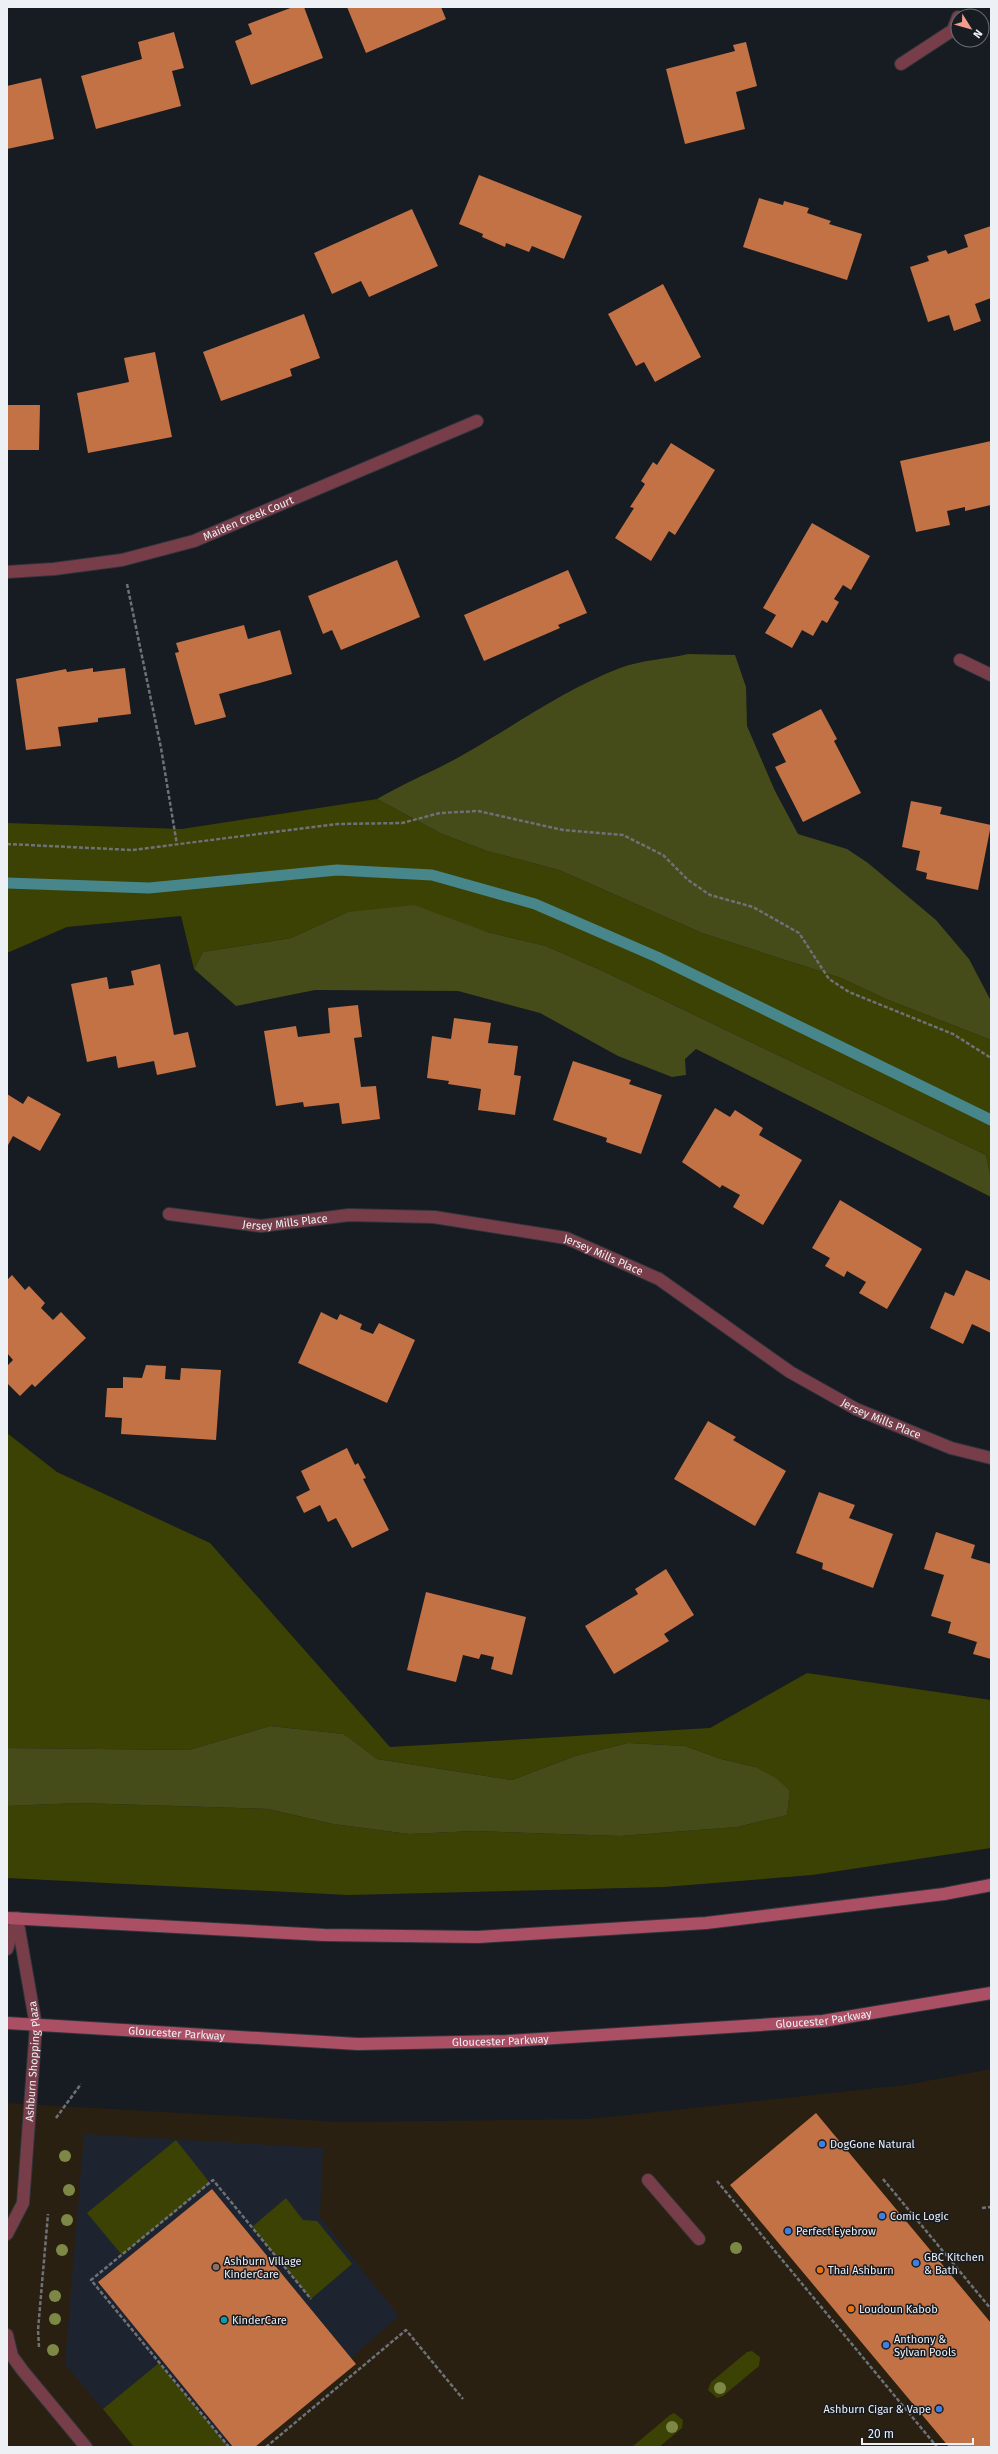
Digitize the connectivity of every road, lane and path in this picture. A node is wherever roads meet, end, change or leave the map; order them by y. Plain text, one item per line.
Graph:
1 (950, 32) edge
2 (901, 64) dead end
3 (477, 421) dead end
4 (122, 560) junction
5 (7, 572) edge
6 (960, 660) dead end
7 (991, 675) edge
8 (7, 844) edge
9 (177, 845) junction
10 (991, 1058) edge
11 (169, 1214) dead end
12 (991, 1458) edge
13 (991, 1885) edge
14 (12, 1918) edge
15 (7, 1949) edge
16 (991, 1993) edge
17 (7, 2023) edge
18 (36, 2026) junction
19 (81, 2084) dead end
20 (56, 2125) dead end
21 (883, 2179) dead end
22 (648, 2180) dead end
23 (717, 2181) dead end
24 (991, 2207) edge
25 (982, 2208) dead end
26 (48, 2212) dead end
27 (7, 2234) edge
28 (698, 2239) dead end
29 (311, 2299) dead end
30 (991, 2309) edge
31 (7, 2335) edge
32 (41, 2350) dead end
33 (463, 2399) dead end
34 (86, 2447) edge
35 (229, 2447) edge
36 (266, 2447) edge
37 (937, 2447) edge

1 - 2 street
3 - 4 street, Maiden Creek Court
4 - 5 street, Maiden Creek Court
4 - 9 path
6 - 7 street
8 - 9 path
9 - 10 path
11 - 12 street, Jersey Mills Place
13 - 14 main road
14 - 15 street
14 - 18 street, Ashburn Shopping Plaza
16 - 18 main road, Gloucester Parkway
17 - 18 main road, Gloucester Parkway
18 - 27 street, Ashburn Shopping Plaza
19 - 20 path
21 - 30 path
22 - 28 street
23 - 37 path
24 - 25 path
26 - 32 path
29 - 35 path
31 - 34 street
33 - 36 path

